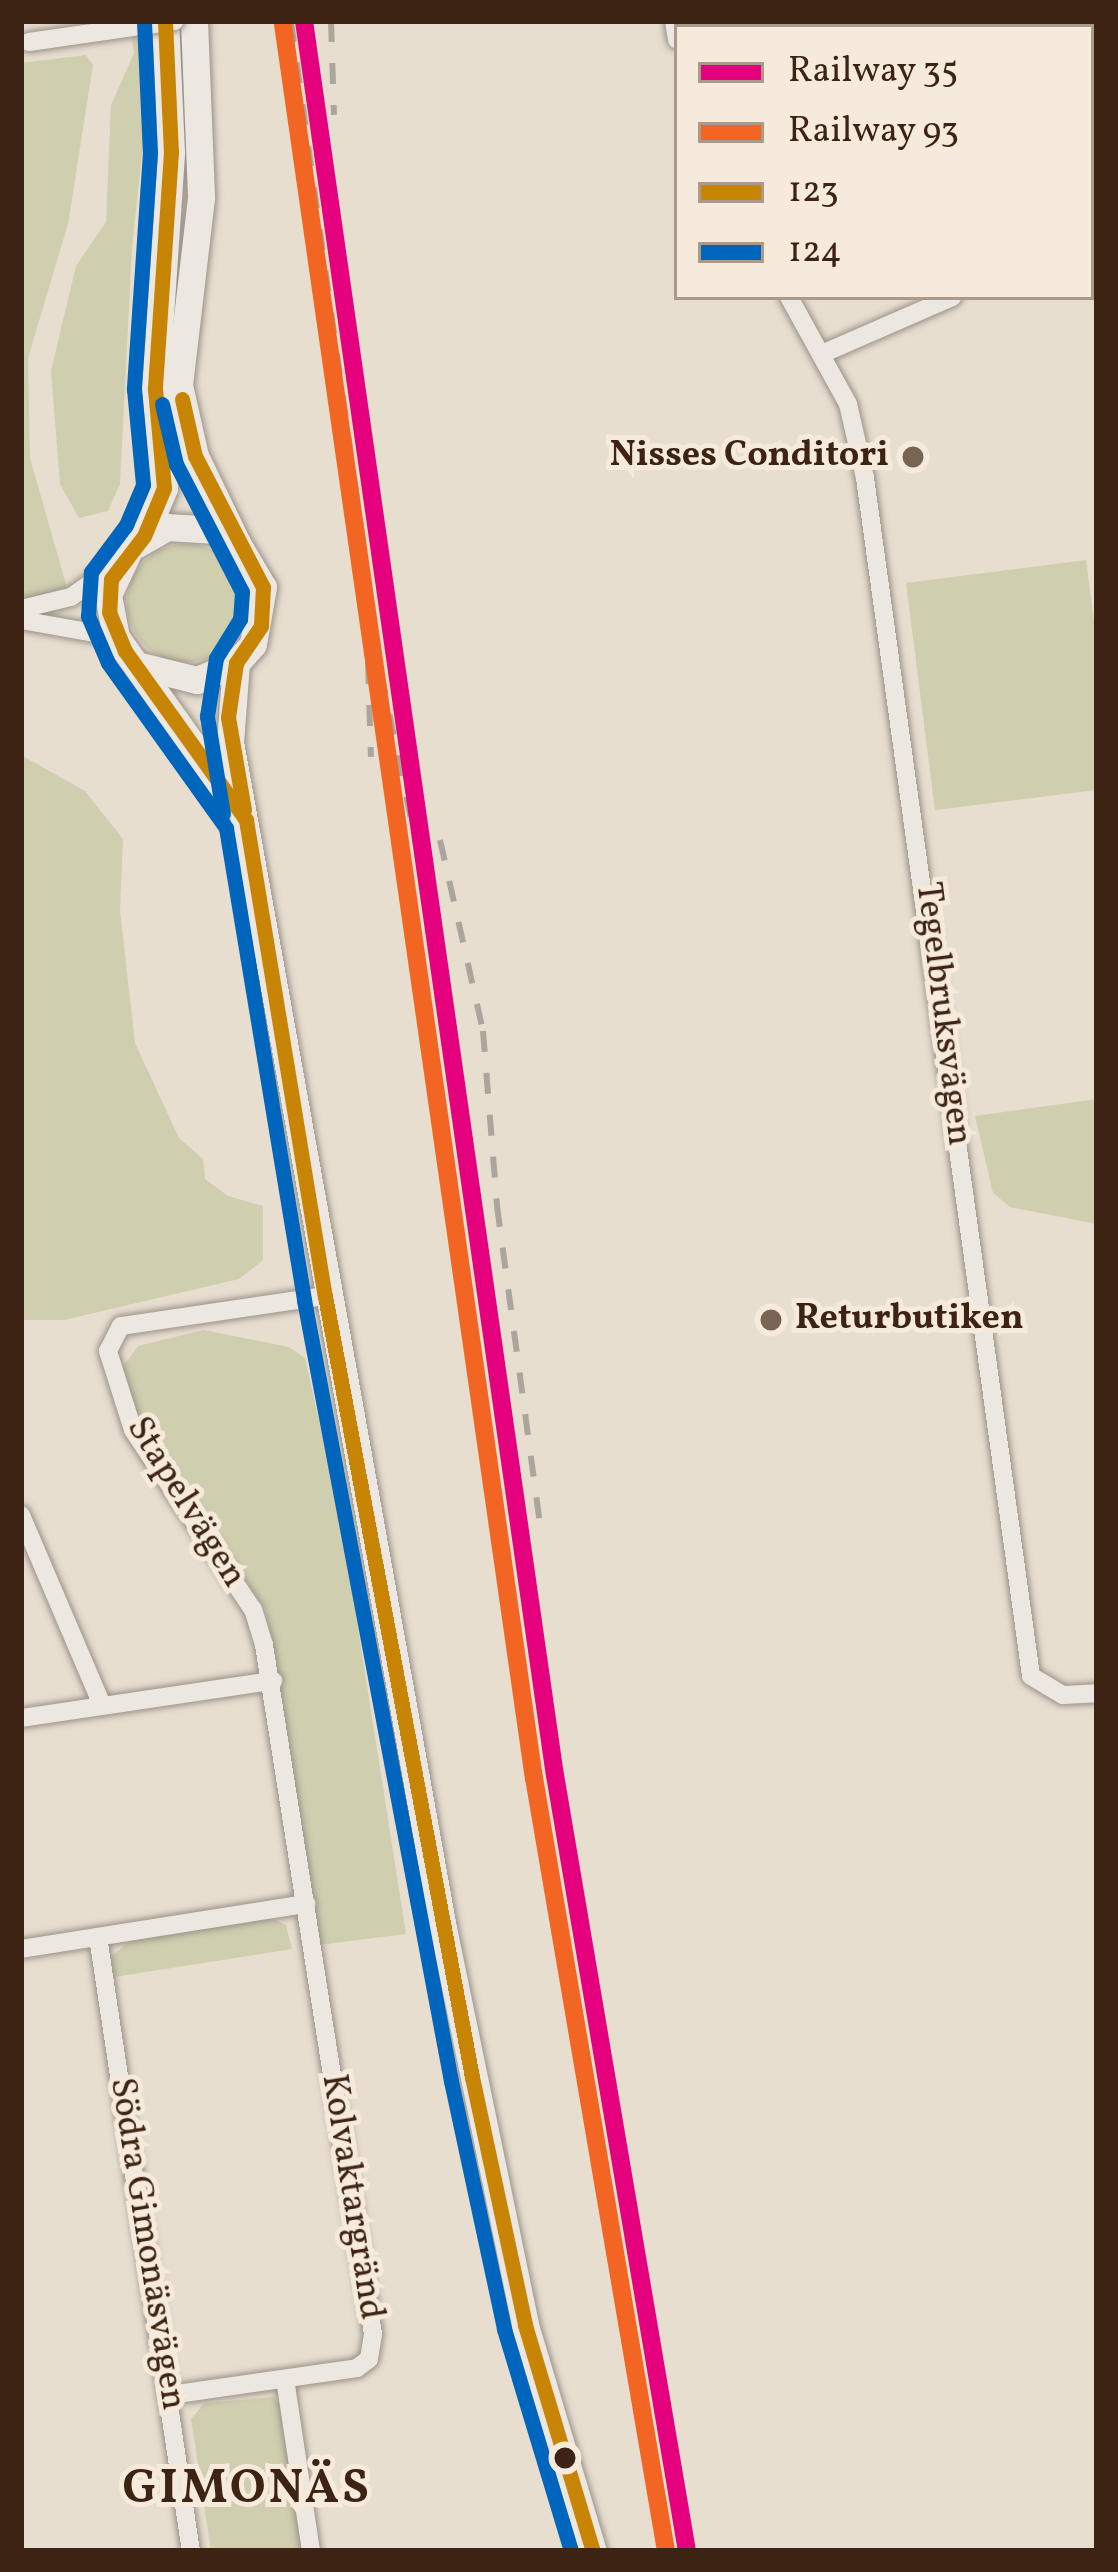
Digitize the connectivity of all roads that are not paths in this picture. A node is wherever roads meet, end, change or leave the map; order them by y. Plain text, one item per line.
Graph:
1 (169, 21) edge
2 (194, 21) edge
3 (25, 42) edge
4 (791, 300) edge
5 (945, 300) edge
6 (824, 352) junction
7 (144, 536) junction
8 (237, 543) junction
9 (118, 563) junction
10 (21, 610) edge
11 (21, 620) edge
12 (116, 637) junction
13 (236, 663) junction
14 (141, 666) junction
15 (246, 820) junction
16 (325, 1295) junction
17 (21, 1515) edge
18 (272, 1681) junction
19 (1097, 1693) edge
20 (102, 1705) junction
21 (21, 1718) edge
22 (306, 1904) junction
23 (98, 1937) junction
24 (21, 1949) edge
25 (285, 2379) junction
26 (170, 2395) junction
27 (191, 2551) edge
28 (311, 2551) edge
29 (593, 2551) edge

1 - 3 street, bridge
1 - 7 main road
2 - 8 main road
4 - 6 street, Tegelbruksvägen
5 - 6 street
6 - 19 street, Tegelbruksvägen
7 - 8 main road
7 - 9 main road
8 - 13 main road
9 - 10 street
9 - 12 main road
11 - 12 street
12 - 14 main road
13 - 14 main road
13 - 15 main road
14 - 15 main road
15 - 16 main road
16 - 18 street, Stapelvägen
16 - 29 main road
17 - 20 street
18 - 20 street
18 - 22 street, Kolvaktargränd
20 - 21 street
22 - 23 street
22 - 25 street, Kolvaktargränd
23 - 24 street
23 - 26 street, Södra Gimonäsvägen
25 - 26 street, Kolvaktargränd
25 - 28 street
26 - 27 street, Södra Gimonäsvägen

